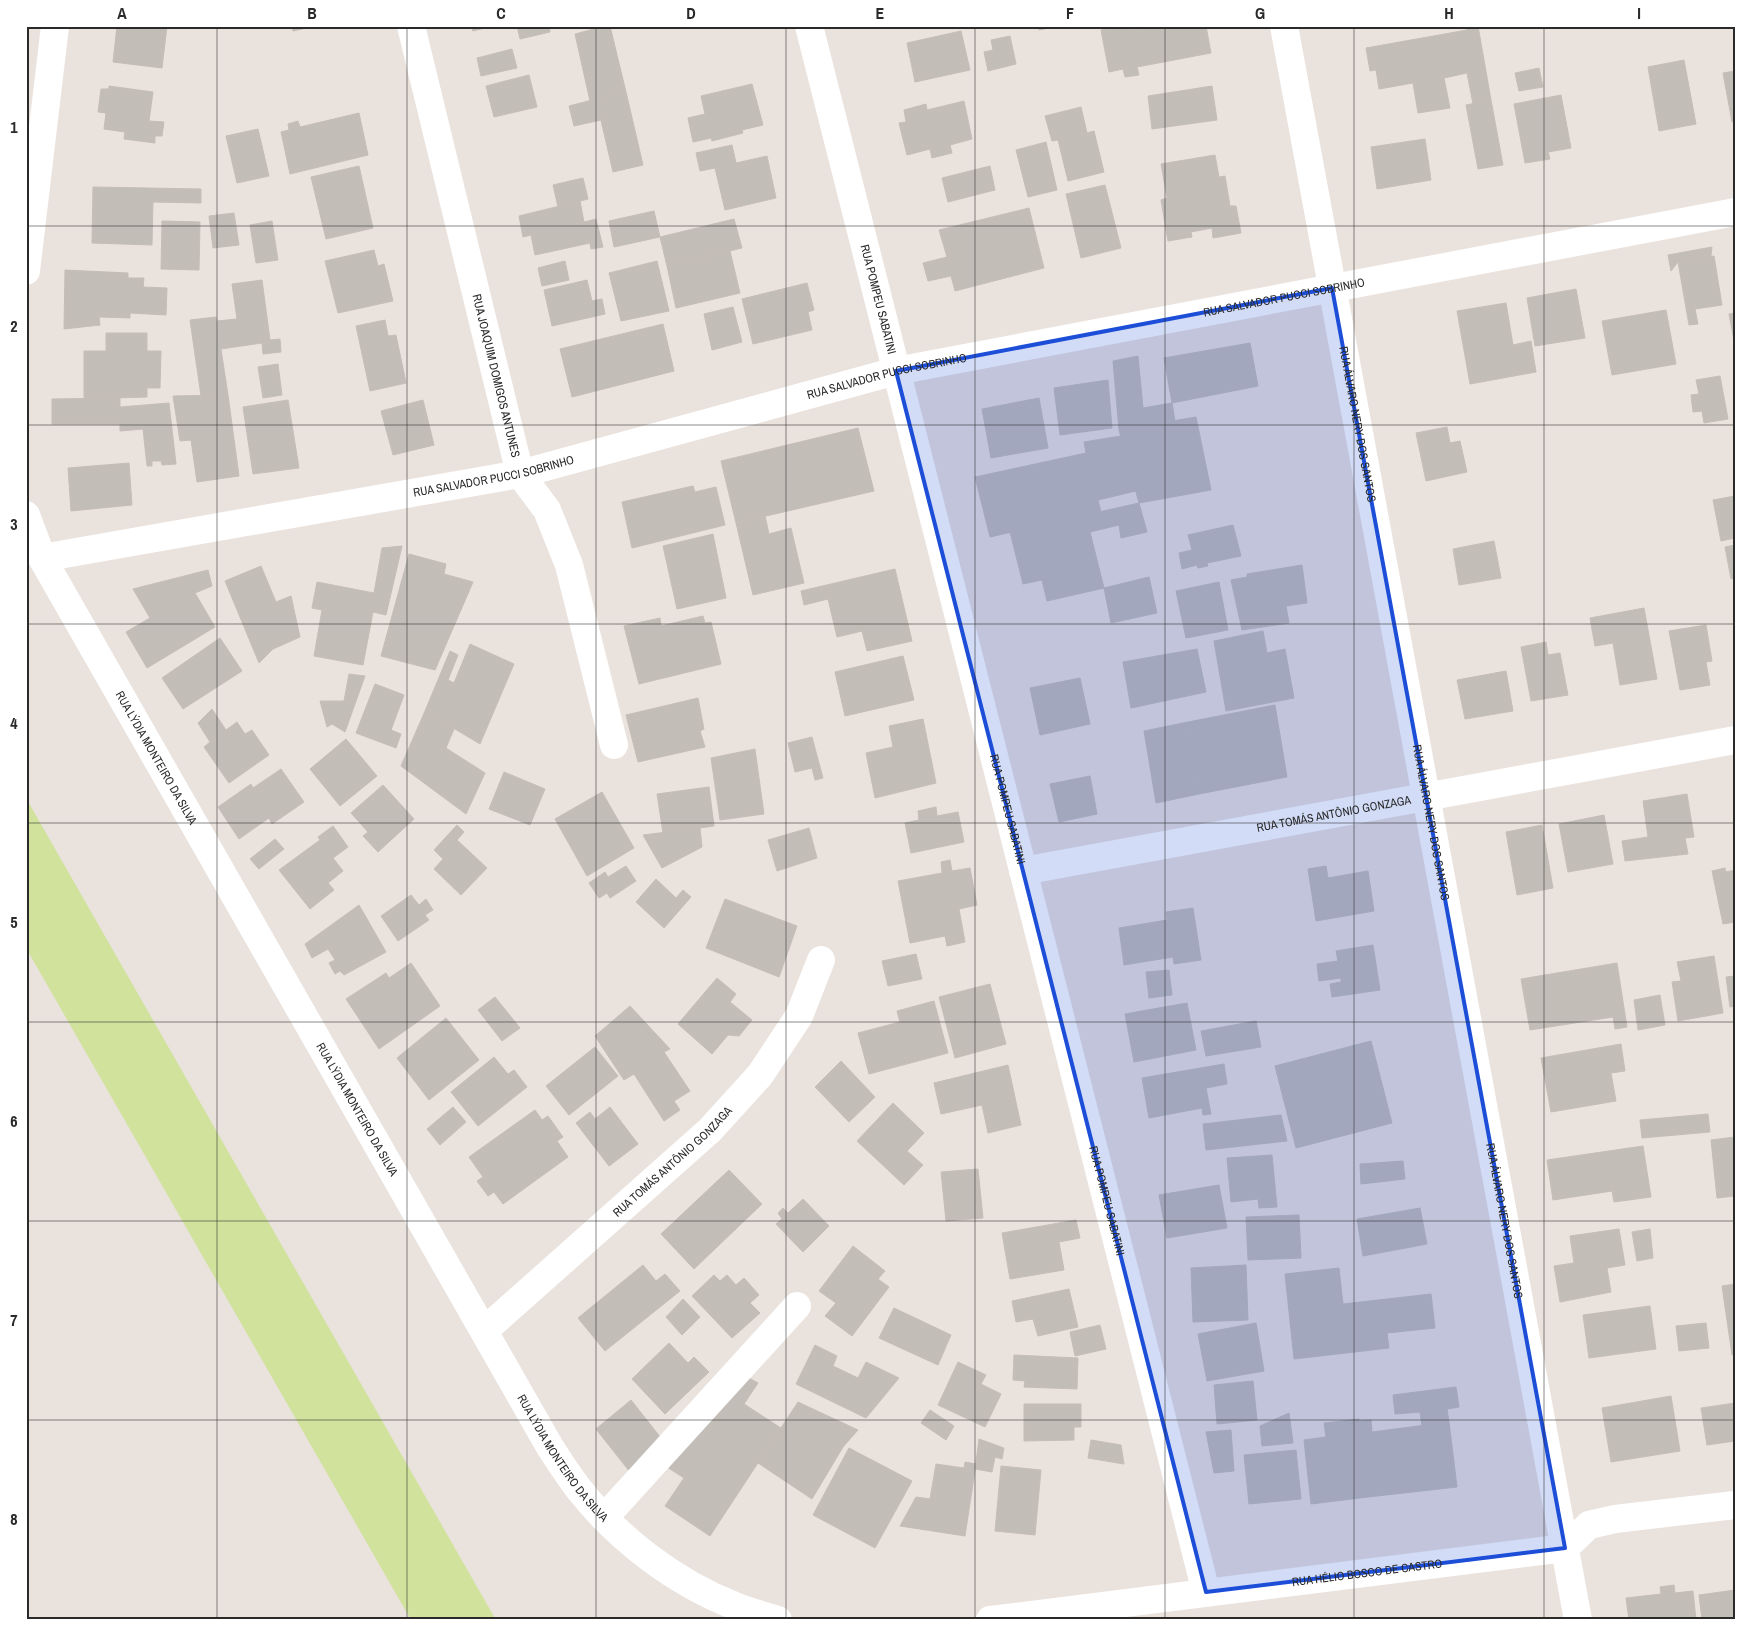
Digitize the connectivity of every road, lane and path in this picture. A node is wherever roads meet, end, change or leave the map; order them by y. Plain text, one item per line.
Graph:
1 (56, 26) edge
2 (411, 26) edge
3 (809, 26) edge
4 (1284, 26) edge
5 (1735, 212) edge
6 (26, 271) edge
7 (1332, 288) junction
8 (896, 371) junction
9 (520, 474) junction
10 (26, 515) edge
11 (42, 558) junction
12 (1735, 740) edge
13 (614, 745) dead end
14 (1425, 797) junction
15 (1023, 872) junction
16 (821, 960) dead end
17 (797, 1306) dead end
18 (485, 1330) junction
19 (1735, 1505) edge
20 (604, 1518) junction
21 (1565, 1548) junction
22 (1206, 1592) junction
23 (778, 1620) edge
24 (990, 1620) edge
25 (1578, 1620) edge

1 - 6 street
2 - 9 street, RUA JOAQUIM DOMIGOS ANTUNES
3 - 8 street, RUA POMPEU SABATINI
4 - 7 street, RUA ÁLVARO NERY DOS SANTOS
5 - 7 street, RUA SALVADOR PUCCI SOBRINHO
7 - 8 street, RUA SALVADOR PUCCI SOBRINHO
7 - 14 street, RUA ÁLVARO NERY DOS SANTOS
8 - 9 street, RUA SALVADOR PUCCI SOBRINHO
8 - 15 street, RUA POMPEU SABATINI
9 - 11 street, RUA SALVADOR PUCCI SOBRINHO
9 - 13 street, RUA JOAQUIM DOMIGOS ANTUNES
10 - 11 street, RUA LÝDIA MONTEIRO DA SILVA
11 - 18 street, RUA LÝDIA MONTEIRO DA SILVA
12 - 14 street, RUA TOMÁS ANTÔNIO GONZAGA
14 - 15 street, RUA TOMÁS ANTÔNIO GONZAGA
14 - 21 street, RUA ÁLVARO NERY DOS SANTOS
15 - 22 street, RUA POMPEU SABATINI
16 - 18 street, RUA TOMÁS ANTÔNIO GONZAGA
17 - 20 street
18 - 20 street, RUA LÝDIA MONTEIRO DA SILVA
19 - 21 street
20 - 23 street, RUA LÝDIA MONTEIRO DA SILVA
21 - 22 street, RUA HÉLIO BOSCO DE CASTRO
21 - 25 street, RUA ÁLVARO NERY DOS SANTOS
22 - 24 street, RUA HÉLIO BOSCO DE CASTRO

